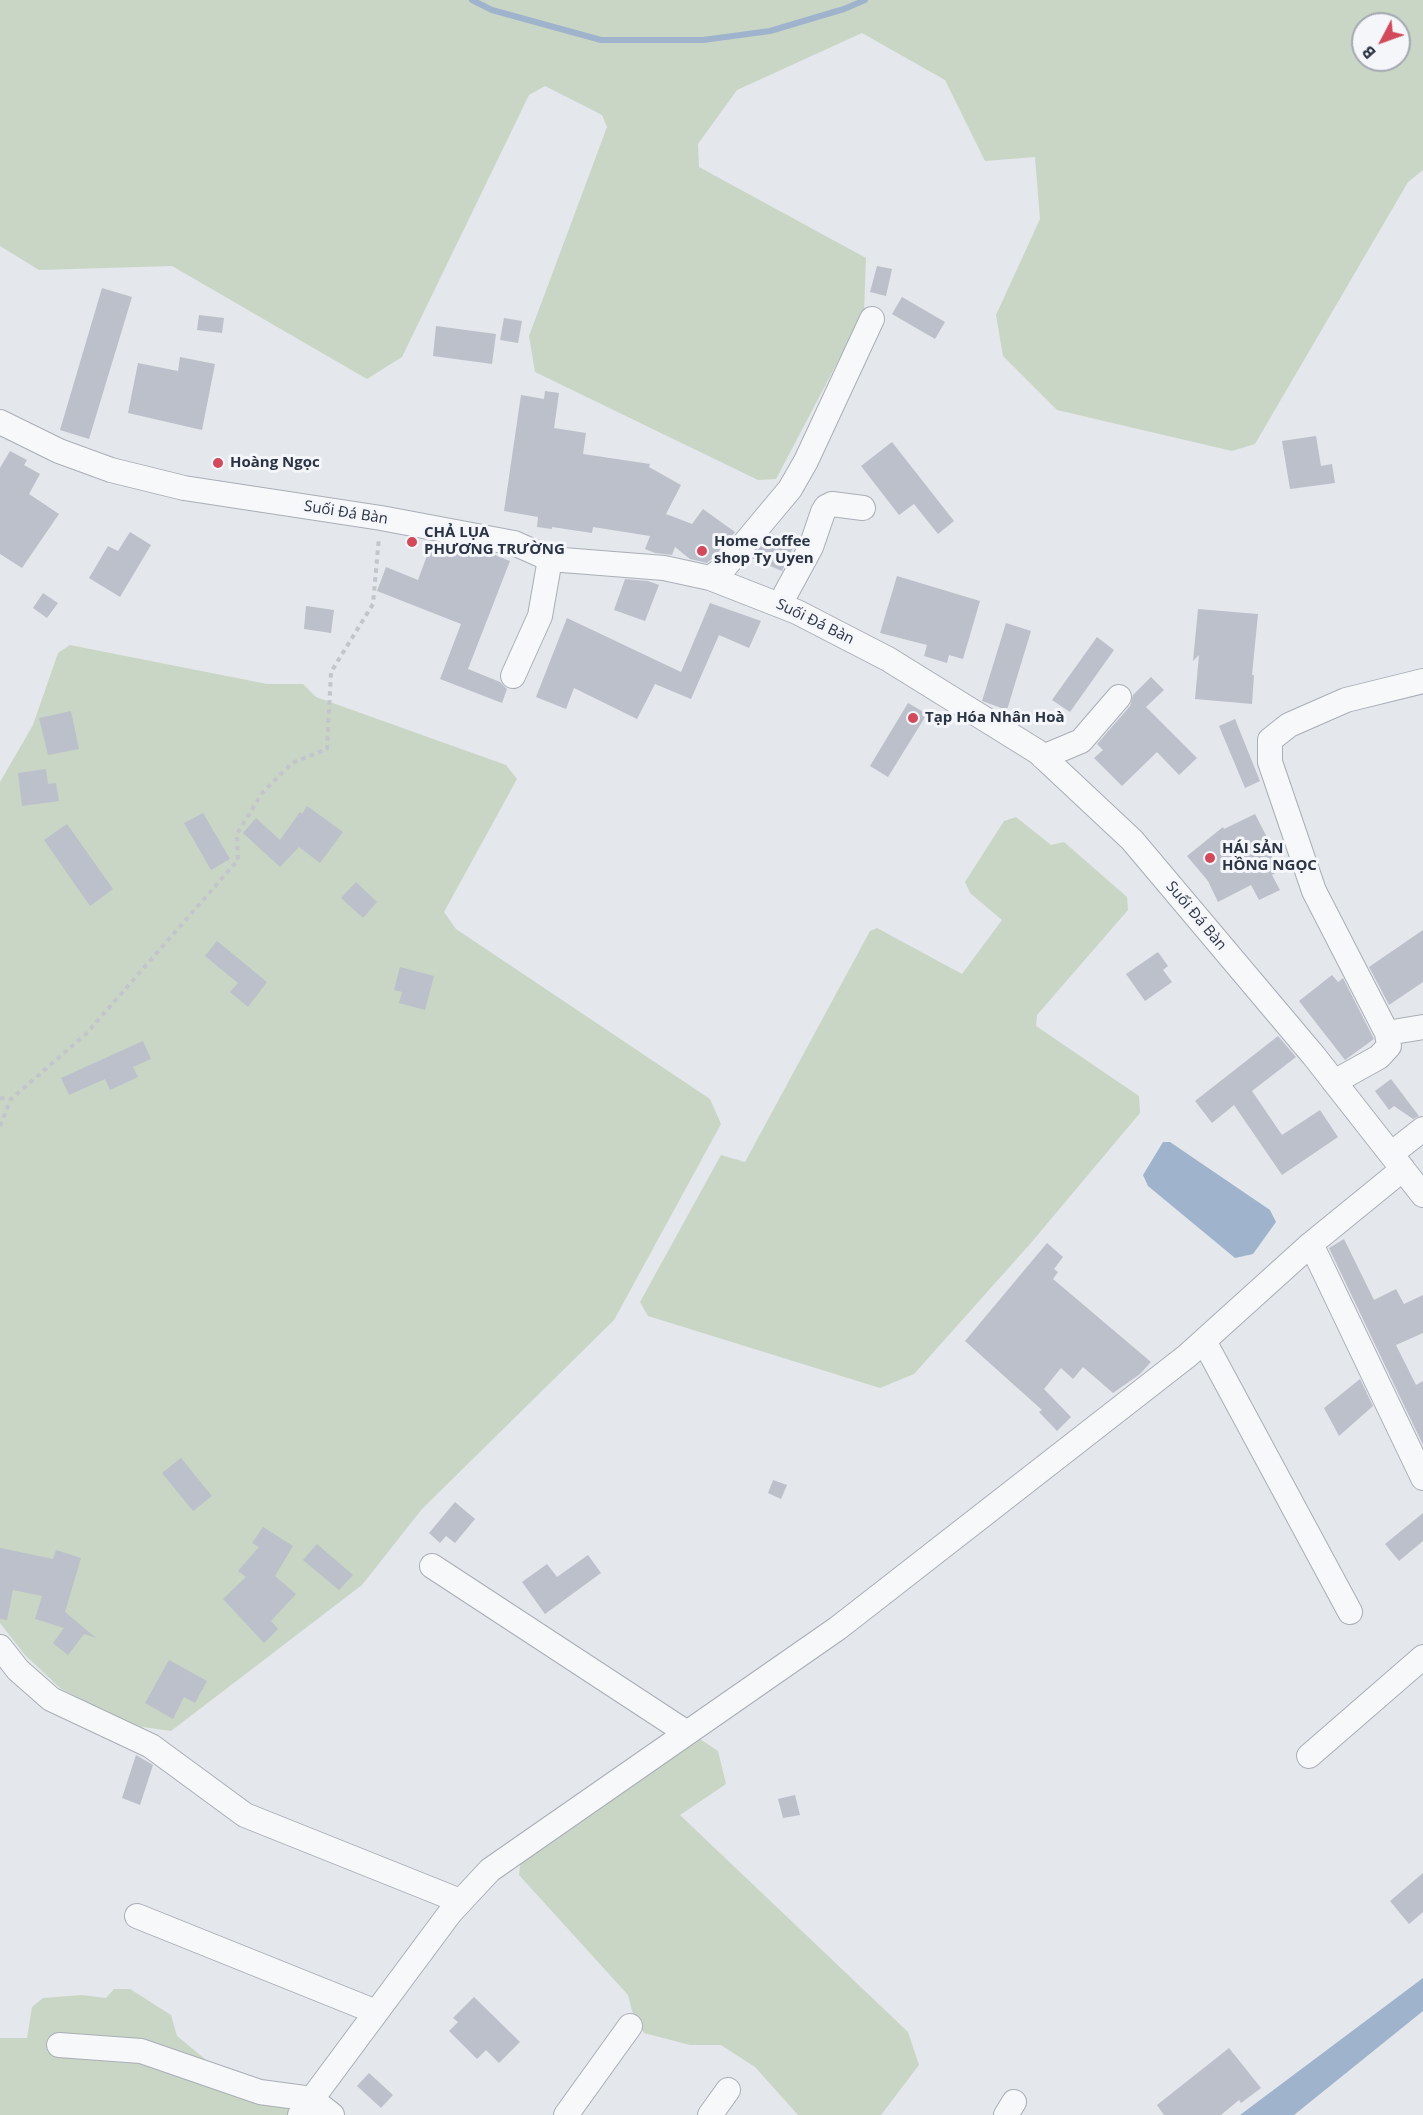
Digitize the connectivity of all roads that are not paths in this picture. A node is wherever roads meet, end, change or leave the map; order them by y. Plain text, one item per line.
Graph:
1 (872, 319) dead end
2 (0, 422) edge
3 (863, 508) dead end
4 (550, 558) junction
5 (710, 578) junction
6 (780, 604) junction
7 (513, 676) dead end
8 (1423, 681) edge
9 (1119, 697) dead end
10 (1043, 757) junction
11 (1423, 1027) edge
12 (1387, 1033) junction
13 (1334, 1082) junction
14 (1423, 1129) edge
15 (1397, 1162) junction
16 (1423, 1195) edge
17 (1311, 1244) junction
18 (1204, 1341) junction
19 (1423, 1478) edge
20 (432, 1566) dead end
21 (1350, 1612) dead end
22 (0, 1647) edge
23 (1423, 1657) edge
24 (687, 1733) junction
25 (1309, 1756) dead end
26 (460, 1901) junction
27 (136, 1916) dead end
28 (376, 2012) junction
29 (630, 2026) dead end
30 (59, 2045) dead end
31 (728, 2090) dead end
32 (306, 2107) edge
33 (332, 2115) edge
34 (566, 2115) edge
35 (710, 2115) edge

1 - 5 street
2 - 4 street, Suối Đá Bàn
3 - 6 street
4 - 5 street, Suối Đá Bàn
4 - 7 street
5 - 6 street, Suối Đá Bàn
6 - 10 street, Suối Đá Bàn
8 - 12 street
9 - 10 street
10 - 13 street, Suối Đá Bàn
11 - 12 street
12 - 13 street
13 - 15 street, Suối Đá Bàn
14 - 15 street
15 - 16 street, Suối Đá Bàn
15 - 17 street
17 - 18 street
17 - 19 street
18 - 21 street
18 - 24 street
20 - 24 street
22 - 26 street
23 - 25 street
24 - 26 street
26 - 28 street
27 - 28 street
28 - 32 street
29 - 34 street
30 - 32 street
31 - 35 street
32 - 33 street

